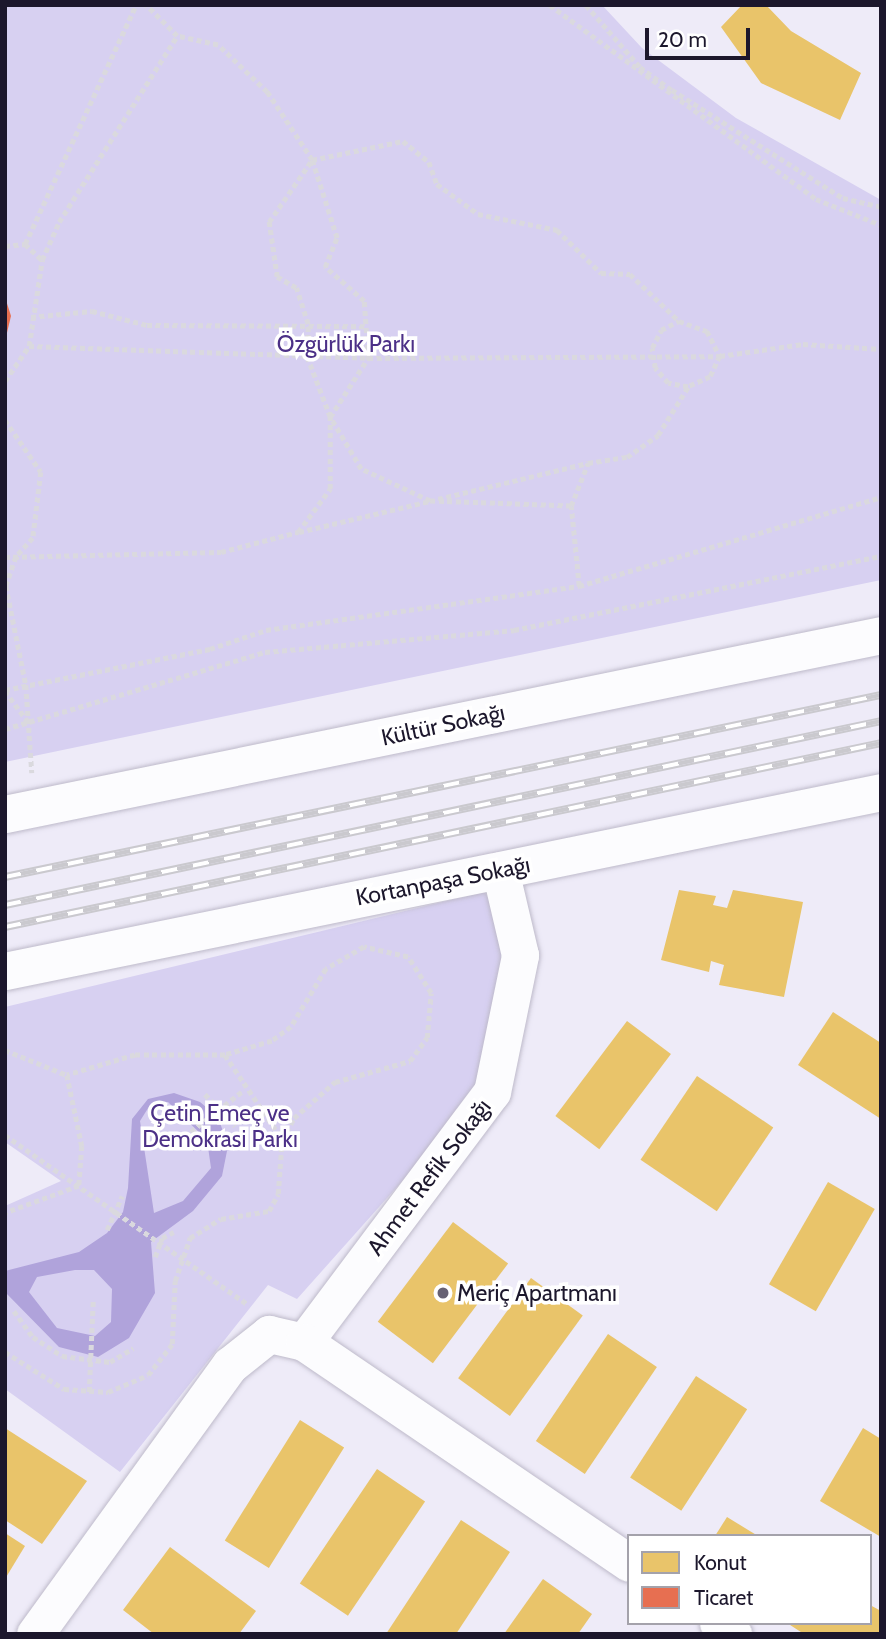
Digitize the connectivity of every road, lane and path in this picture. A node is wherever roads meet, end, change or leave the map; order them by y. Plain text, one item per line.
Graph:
1 (136, 5) edge
2 (146, 5) edge
3 (550, 5) edge
4 (586, 5) edge
5 (177, 36) junction
6 (312, 160) junction
7 (881, 207) edge
8 (881, 225) edge
9 (25, 244) junction
10 (5, 246) edge
11 (42, 260) junction
12 (31, 317) junction
13 (679, 321) junction
14 (308, 324) junction
15 (368, 327) junction
16 (29, 346) junction
17 (881, 349) edge
18 (653, 354) junction
19 (720, 356) junction
20 (307, 357) junction
21 (368, 358) junction
22 (6, 380) edge
23 (688, 387) junction
24 (330, 417) junction
25 (5, 420) edge
26 (588, 463) junction
27 (881, 497) edge
28 (430, 501) junction
29 (571, 506) junction
30 (298, 532) junction
31 (5, 556) edge
32 (881, 556) edge
33 (16, 557) junction
34 (579, 586) junction
35 (881, 635) edge
36 (26, 685) junction
37 (5, 691) edge
38 (29, 723) junction
39 (5, 729) edge
40 (881, 792) edge
41 (19, 811) edge
42 (500, 870) junction
43 (5, 971) edge
44 (5, 1050) edge
45 (225, 1055) junction
46 (67, 1075) junction
47 (244, 1090) junction
48 (205, 1094) dead end
49 (222, 1108) junction
50 (235, 1126) dead end
51 (5, 1135) edge
52 (184, 1137) dead end
53 (282, 1139) junction
54 (79, 1186) junction
55 (122, 1196) dead end
56 (5, 1213) edge
57 (119, 1214) junction
58 (107, 1230) dead end
59 (174, 1232) dead end
60 (159, 1241) junction
61 (155, 1257) dead end
62 (183, 1258) junction
63 (93, 1299) dead end
64 (14, 1311) dead end
65 (298, 1339) junction
66 (133, 1348) dead end
67 (5, 1352) edge
68 (91, 1361) junction
69 (89, 1392) junction
70 (627, 1562) edge
71 (35, 1634) edge

1 - 9 path
2 - 5 path
3 - 8 path
4 - 7 path
5 - 6 path
5 - 11 path
6 - 13 path
6 - 14 path
6 - 15 path
9 - 10 path
9 - 11 path
11 - 12 path
12 - 14 path
12 - 16 path
13 - 18 path
13 - 19 path
14 - 15 path
14 - 20 path
15 - 21 path
16 - 20 path
16 - 22 path
17 - 19 path
18 - 19 path
18 - 21 path
18 - 23 path
19 - 23 path
20 - 21 path
20 - 24 path
21 - 24 path
23 - 26 path
24 - 28 path
24 - 30 path
25 - 33 path
26 - 28 path
26 - 29 path
27 - 34 path
28 - 29 path
28 - 30 path
29 - 34 path
30 - 33 path
31 - 33 path
32 - 38 path
33 - 36 path
34 - 36 path
35 - 41 street, Kültür Sokağı
36 - 37 path
36 - 38 path
37 - 38 path
38 - 39 path
38 - 41 path
40 - 42 street, Kortanpaşa Sokağı
42 - 43 street, Kortanpaşa Sokağı
42 - 65 street, Ahmet Refik Sokağı
44 - 46 path
45 - 46 path
45 - 47 path
45 - 53 path
46 - 54 path
47 - 49 path
47 - 53 path
48 - 49 path
49 - 50 path
49 - 52 path
51 - 54 path
53 - 62 path
54 - 56 path
54 - 57 path
55 - 57 path
57 - 58 path
57 - 60 path
59 - 60 path
60 - 61 path
60 - 62 path
62 - 65 path
62 - 69 path
63 - 68 path
64 - 68 path
65 - 70 street
65 - 71 street
66 - 68 path
67 - 69 path
68 - 69 path

